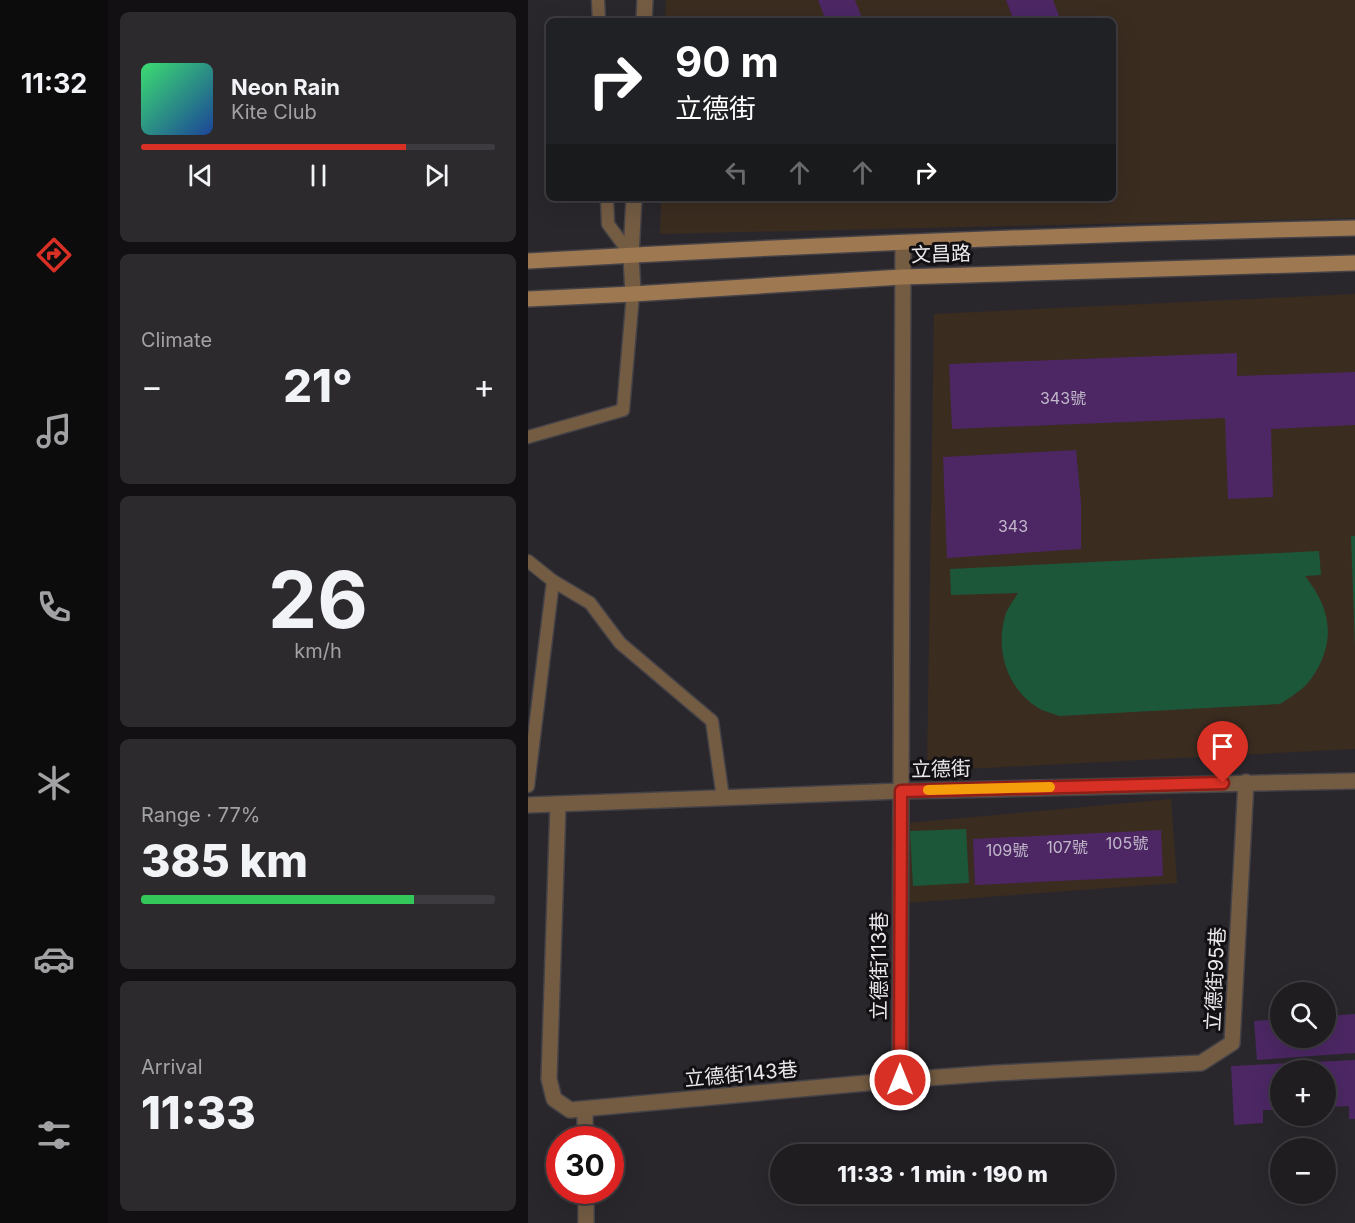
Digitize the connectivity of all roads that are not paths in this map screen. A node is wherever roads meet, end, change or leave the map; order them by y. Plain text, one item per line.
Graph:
1 (598, 0) edge
2 (645, 0) edge
3 (599, 18) edge
4 (644, 18) edge
5 (607, 201) edge
6 (634, 201) edge
7 (1355, 228) edge
8 (903, 243) junction
9 (631, 255) junction
10 (528, 261) edge
11 (1355, 263) edge
12 (902, 276) junction
13 (633, 294) junction
14 (528, 298) edge
15 (528, 437) edge
16 (528, 561) edge
17 (553, 581) junction
18 (1246, 782) junction
19 (1355, 782) edge
20 (528, 786) edge
21 (901, 791) junction
22 (723, 798) junction
23 (558, 804) junction
24 (528, 805) edge
25 (900, 1080) junction
26 (585, 1109) junction
27 (585, 1126) edge
28 (586, 1204) edge
29 (586, 1223) edge

1 - 3 lane
2 - 4 street
5 - 9 lane
6 - 9 street
7 - 8 street, 文昌路
8 - 9 street, 文昌路
8 - 12 street, 立德街113巷
9 - 10 street, 文昌路
9 - 13 street
11 - 12 street, 文昌路
12 - 13 street, 文昌路
12 - 21 street, 立德街113巷
13 - 14 street, 文昌路
13 - 15 lane
16 - 17 lane
17 - 20 lane
17 - 22 lane
18 - 19 street, 立德街
18 - 21 street, 立德街
18 - 25 street, 立德街95巷
21 - 22 street, 立德街
21 - 25 street, 立德街113巷
22 - 23 street, 立德街
23 - 24 street, 立德街
23 - 26 street, 立德街143巷
25 - 26 street, 立德街143巷
26 - 27 street
28 - 29 street

